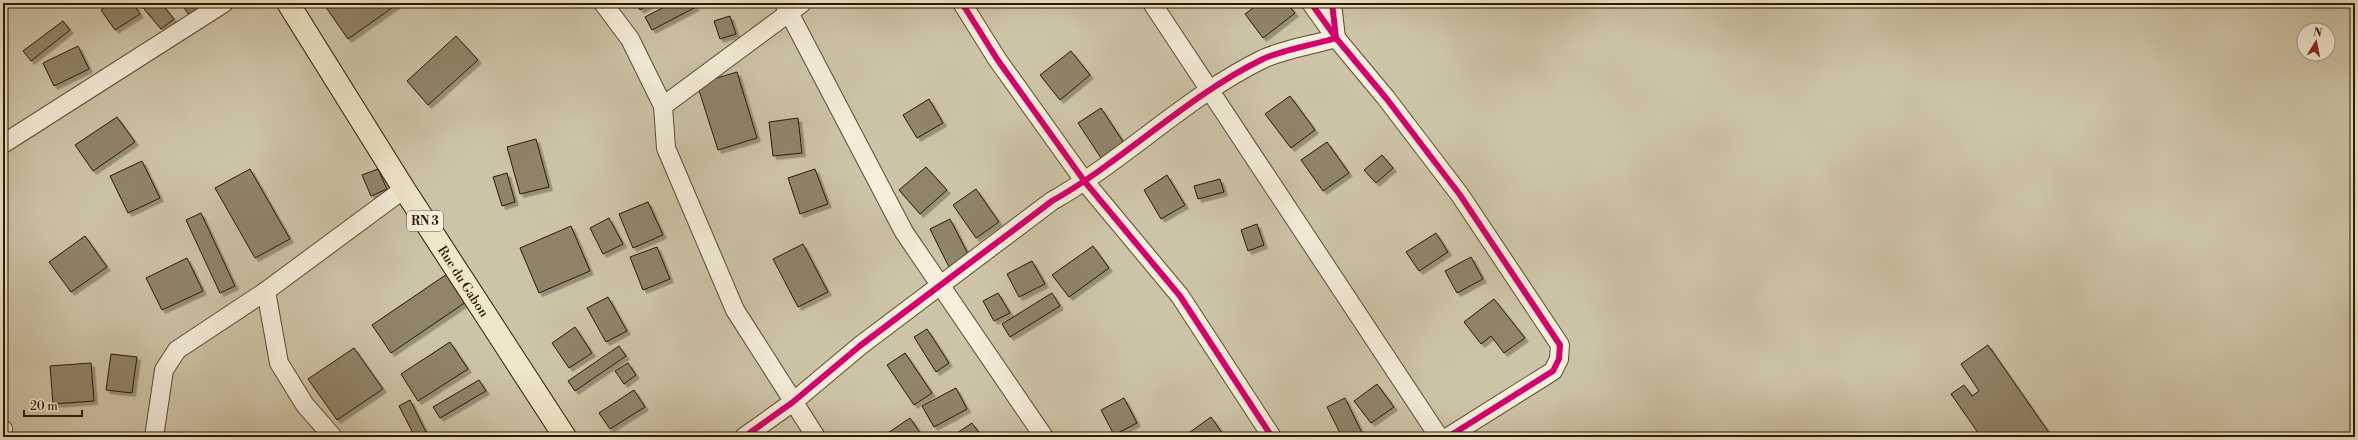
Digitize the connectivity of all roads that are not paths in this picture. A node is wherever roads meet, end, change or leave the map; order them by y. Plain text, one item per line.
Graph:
1 (224, 3) edge
2 (288, 3) edge
3 (603, 3) edge
4 (962, 3) edge
5 (1152, 3) edge
6 (1311, 3) edge
7 (1332, 3) edge
8 (792, 6) edge
9 (1336, 38) junction
10 (1210, 90) junction
11 (663, 106) junction
12 (3, 144) edge
13 (1085, 182) junction
14 (404, 189) junction
15 (941, 286) junction
16 (266, 291) junction
17 (793, 402) junction
18 (3, 429) edge
19 (3, 437) edge
20 (154, 437) edge
21 (333, 437) edge
22 (565, 437) edge
23 (744, 437) edge
24 (816, 437) edge
25 (1044, 437) edge
26 (1272, 437) edge
27 (1439, 437) edge
28 (1448, 437) edge

1 - 12 street
2 - 14 highway, Rue du Gabon / RN 3
3 - 11 street
4 - 13 street
5 - 10 street
6 - 9 street
7 - 9 street
8 - 11 street
8 - 15 street
9 - 10 street
9 - 28 street
10 - 13 street
10 - 27 street
11 - 17 street
13 - 15 street
13 - 26 street
14 - 16 street
14 - 22 highway, Rue du Gabon / RN 3
15 - 17 street
15 - 25 street
16 - 20 street
16 - 21 street
17 - 23 street
17 - 24 street
18 - 19 street

